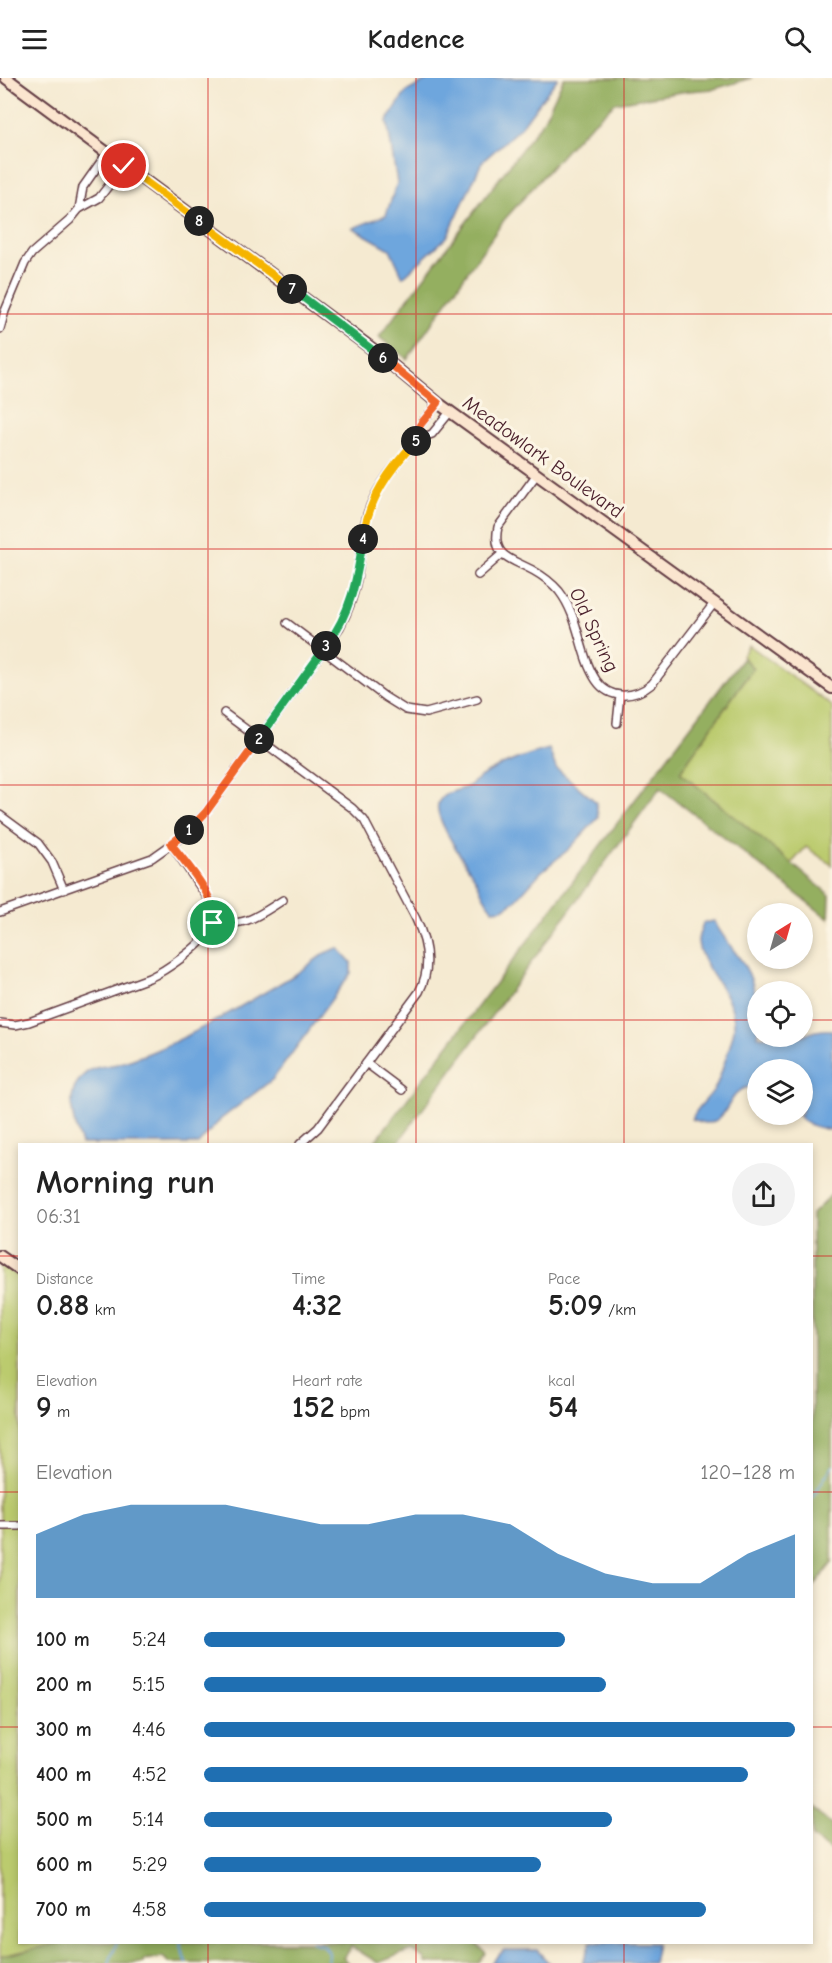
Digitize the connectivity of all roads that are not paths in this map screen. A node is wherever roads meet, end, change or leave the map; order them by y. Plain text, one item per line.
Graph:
1 (6, 78) edge
2 (107, 153) junction
3 (124, 166) junction
4 (79, 209) junction
5 (2, 314) edge
6 (0, 329) edge
7 (438, 403) junction
8 (450, 412) junction
9 (418, 439) junction
10 (537, 474) junction
11 (502, 554) junction
12 (478, 575) dead end
13 (715, 602) junction
14 (287, 623) dead end
15 (323, 650) junction
16 (832, 688) edge
17 (620, 695) junction
18 (477, 699) dead end
19 (224, 713) dead end
20 (617, 723) dead end
21 (259, 739) junction
22 (0, 815) edge
23 (171, 844) junction
24 (64, 890) junction
25 (284, 900) dead end
26 (0, 912) edge
27 (213, 923) junction
28 (0, 1023) edge
29 (366, 1063) junction
30 (402, 1090) dead end
31 (301, 1143) edge
32 (0, 1256) edge
33 (18, 1269) edge
34 (0, 1526) edge
35 (18, 1526) edge

1 - 2 street, Meadowlark Boulevard
2 - 3 street, Meadowlark Boulevard
2 - 4 street
3 - 4 street
3 - 7 street, Meadowlark Boulevard
4 - 5 street
5 - 6 street
7 - 8 street, Meadowlark Boulevard
7 - 9 street
8 - 9 street
8 - 10 street, Meadowlark Boulevard
9 - 15 street
10 - 11 street
10 - 13 street, Meadowlark Boulevard
11 - 12 street
11 - 17 street, Old Spring
13 - 16 street, Meadowlark Boulevard
13 - 17 street, Old Spring
14 - 15 street
15 - 18 street
15 - 21 street
17 - 20 street
19 - 21 street
21 - 23 street
21 - 29 street
22 - 24 street
23 - 24 street
23 - 27 street
24 - 26 street
25 - 27 street
27 - 28 street
29 - 30 street
29 - 31 street
32 - 33 street
34 - 35 street

